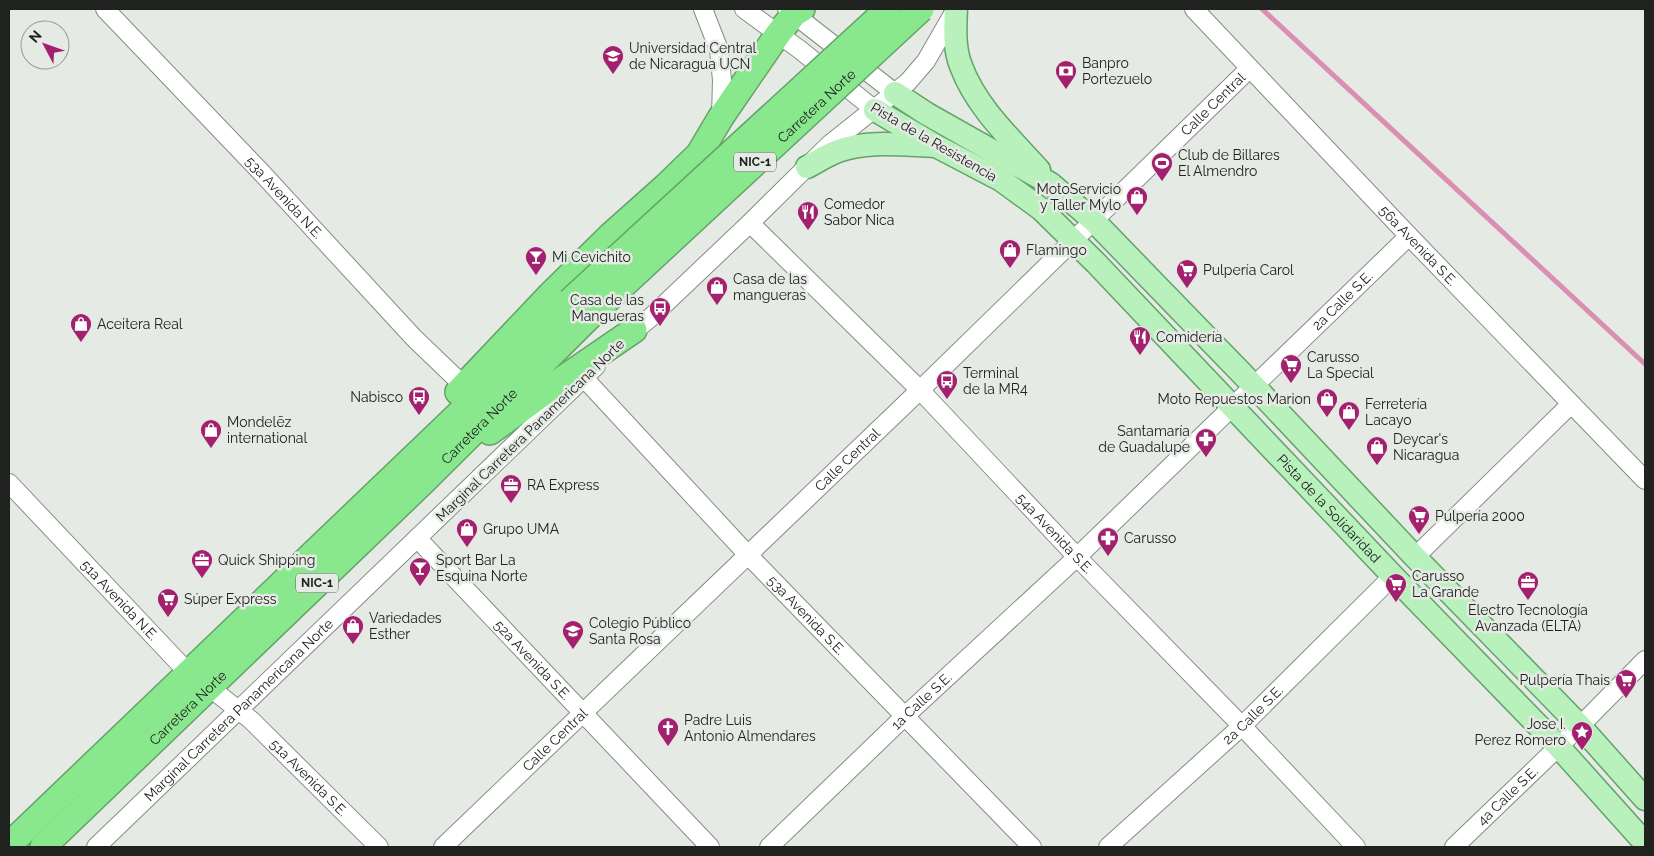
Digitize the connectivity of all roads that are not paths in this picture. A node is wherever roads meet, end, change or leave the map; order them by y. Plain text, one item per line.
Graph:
1 (105, 9) edge
2 (703, 9) edge
3 (744, 9) edge
4 (888, 9) edge
5 (921, 9) edge
6 (956, 9) edge
7 (1194, 9) edge
8 (794, 11) edge
9 (778, 34) junction
10 (1249, 69) junction
11 (895, 93) junction
12 (875, 110) junction
13 (721, 117) junction
14 (936, 146) junction
15 (807, 167) junction
16 (1052, 184) junction
17 (1094, 221) junction
18 (750, 223) junction
19 (1409, 236) junction
20 (1074, 241) junction
21 (634, 330) junction
22 (584, 378) junction
23 (464, 386) junction
24 (1254, 386) junction
25 (920, 390) junction
26 (1571, 404) junction
27 (1232, 406) junction
28 (426, 479) junction
29 (1645, 480) edge
30 (9, 483) edge
31 (417, 538) junction
32 (748, 556) junction
33 (1077, 557) junction
34 (1415, 557) junction
35 (308, 558) junction
36 (1393, 576) junction
37 (1645, 660) edge
38 (189, 671) junction
39 (209, 687) junction
40 (238, 710) junction
41 (583, 713) junction
42 (905, 716) junction
43 (1242, 726) junction
44 (1580, 726) junction
45 (1558, 746) junction
46 (1645, 799) edge
47 (1645, 843) edge
48 (9, 845) edge
49 (43, 847) edge
50 (96, 847) edge
51 (379, 847) edge
52 (443, 847) edge
53 (710, 847) edge
54 (769, 847) edge
55 (1032, 847) edge
56 (1108, 847) edge
57 (1356, 847) edge
58 (1454, 847) edge

1 - 23 street, 53a Avenida N.E.
2 - 13 street
3 - 9 street, Pista de la Resistencia
4 - 35 highway, Carretera Norte / NIC-1, bridge
5 - 28 highway, Carretera Norte / NIC-1, bridge
6 - 11 street, Marginal Carretera Panamericana Norte
6 - 16 main road
7 - 10 street, 56a Avenida S.E.
8 - 9 highway
8 - 11 street, Pista de la Resistencia
9 - 12 street, Pista de la Resistencia
9 - 13 highway
10 - 17 street, Calle Central
10 - 19 street, 56a Avenida S.E.
11 - 12 street, Marginal Carretera Panamericana Norte
11 - 16 main road, Pista de la Resistencia
12 - 14 main road, Pista de la Resistencia
12 - 15 street, Marginal Carretera Panamericana Norte
13 - 23 highway
14 - 15 main road
14 - 20 main road, Pista de la Resistencia
15 - 18 street, Marginal Carretera Panamericana Norte
16 - 17 main road, Pista de la Resistencia
17 - 20 street, Calle Central
17 - 24 main road
18 - 21 street, Marginal Carretera Panamericana Norte
18 - 25 street, 54a Avenida S.E.
19 - 24 street, 2a Calle S.E.
19 - 26 street, 56a Avenida S.E.
20 - 25 street, Calle Central
20 - 27 main road, Pista de la Solidaridad
21 - 22 street, Marginal Carretera Panamericana Norte
21 - 28 highway
22 - 31 street, Marginal Carretera Panamericana Norte
22 - 32 street, 53a Avenida S.E.
23 - 35 highway
24 - 27 street
24 - 34 main road
25 - 32 street, Calle Central
25 - 33 street, 54a Avenida S.E.
26 - 29 street, 56a Avenida S.E.
26 - 34 street
27 - 33 street
27 - 36 main road, Pista de la Solidaridad
28 - 39 highway, Carretera Norte / NIC-1
30 - 38 street, 51a Avenida N.E.
31 - 40 street, Marginal Carretera Panamericana Norte
31 - 41 street, 52a Avenida S.E.
32 - 41 street, Calle Central
32 - 42 street, 53a Avenida S.E.
33 - 42 street, 1a Calle S.E.
33 - 43 street, 54a Avenida S.E.
34 - 44 main road
35 - 38 highway, Carretera Norte / NIC-1
36 - 43 street, 2a Calle S.E.
36 - 45 main road, Pista de la Solidaridad
37 - 44 street, 4a Calle S.E.
38 - 39 street, 51a Avenida N.E.
38 - 48 highway, Carretera Norte / NIC-1
39 - 40 street, 51a Avenida N.E.
39 - 49 highway, Carretera Norte / NIC-1
40 - 50 street, Marginal Carretera Panamericana Norte
40 - 51 street, 51a Avenida S.E.
41 - 52 street, Calle Central
41 - 53 street, 52a Avenida S.E.
42 - 54 street, 1a Calle S.E.
42 - 55 street, 53a Avenida S.E.
43 - 56 street, 2a Calle S.E.
43 - 57 street, 54a Avenida S.E.
44 - 45 street, 4a Calle S.E.
44 - 46 main road
45 - 47 main road, Pista de la Solidaridad
45 - 58 street, 4a Calle S.E.

